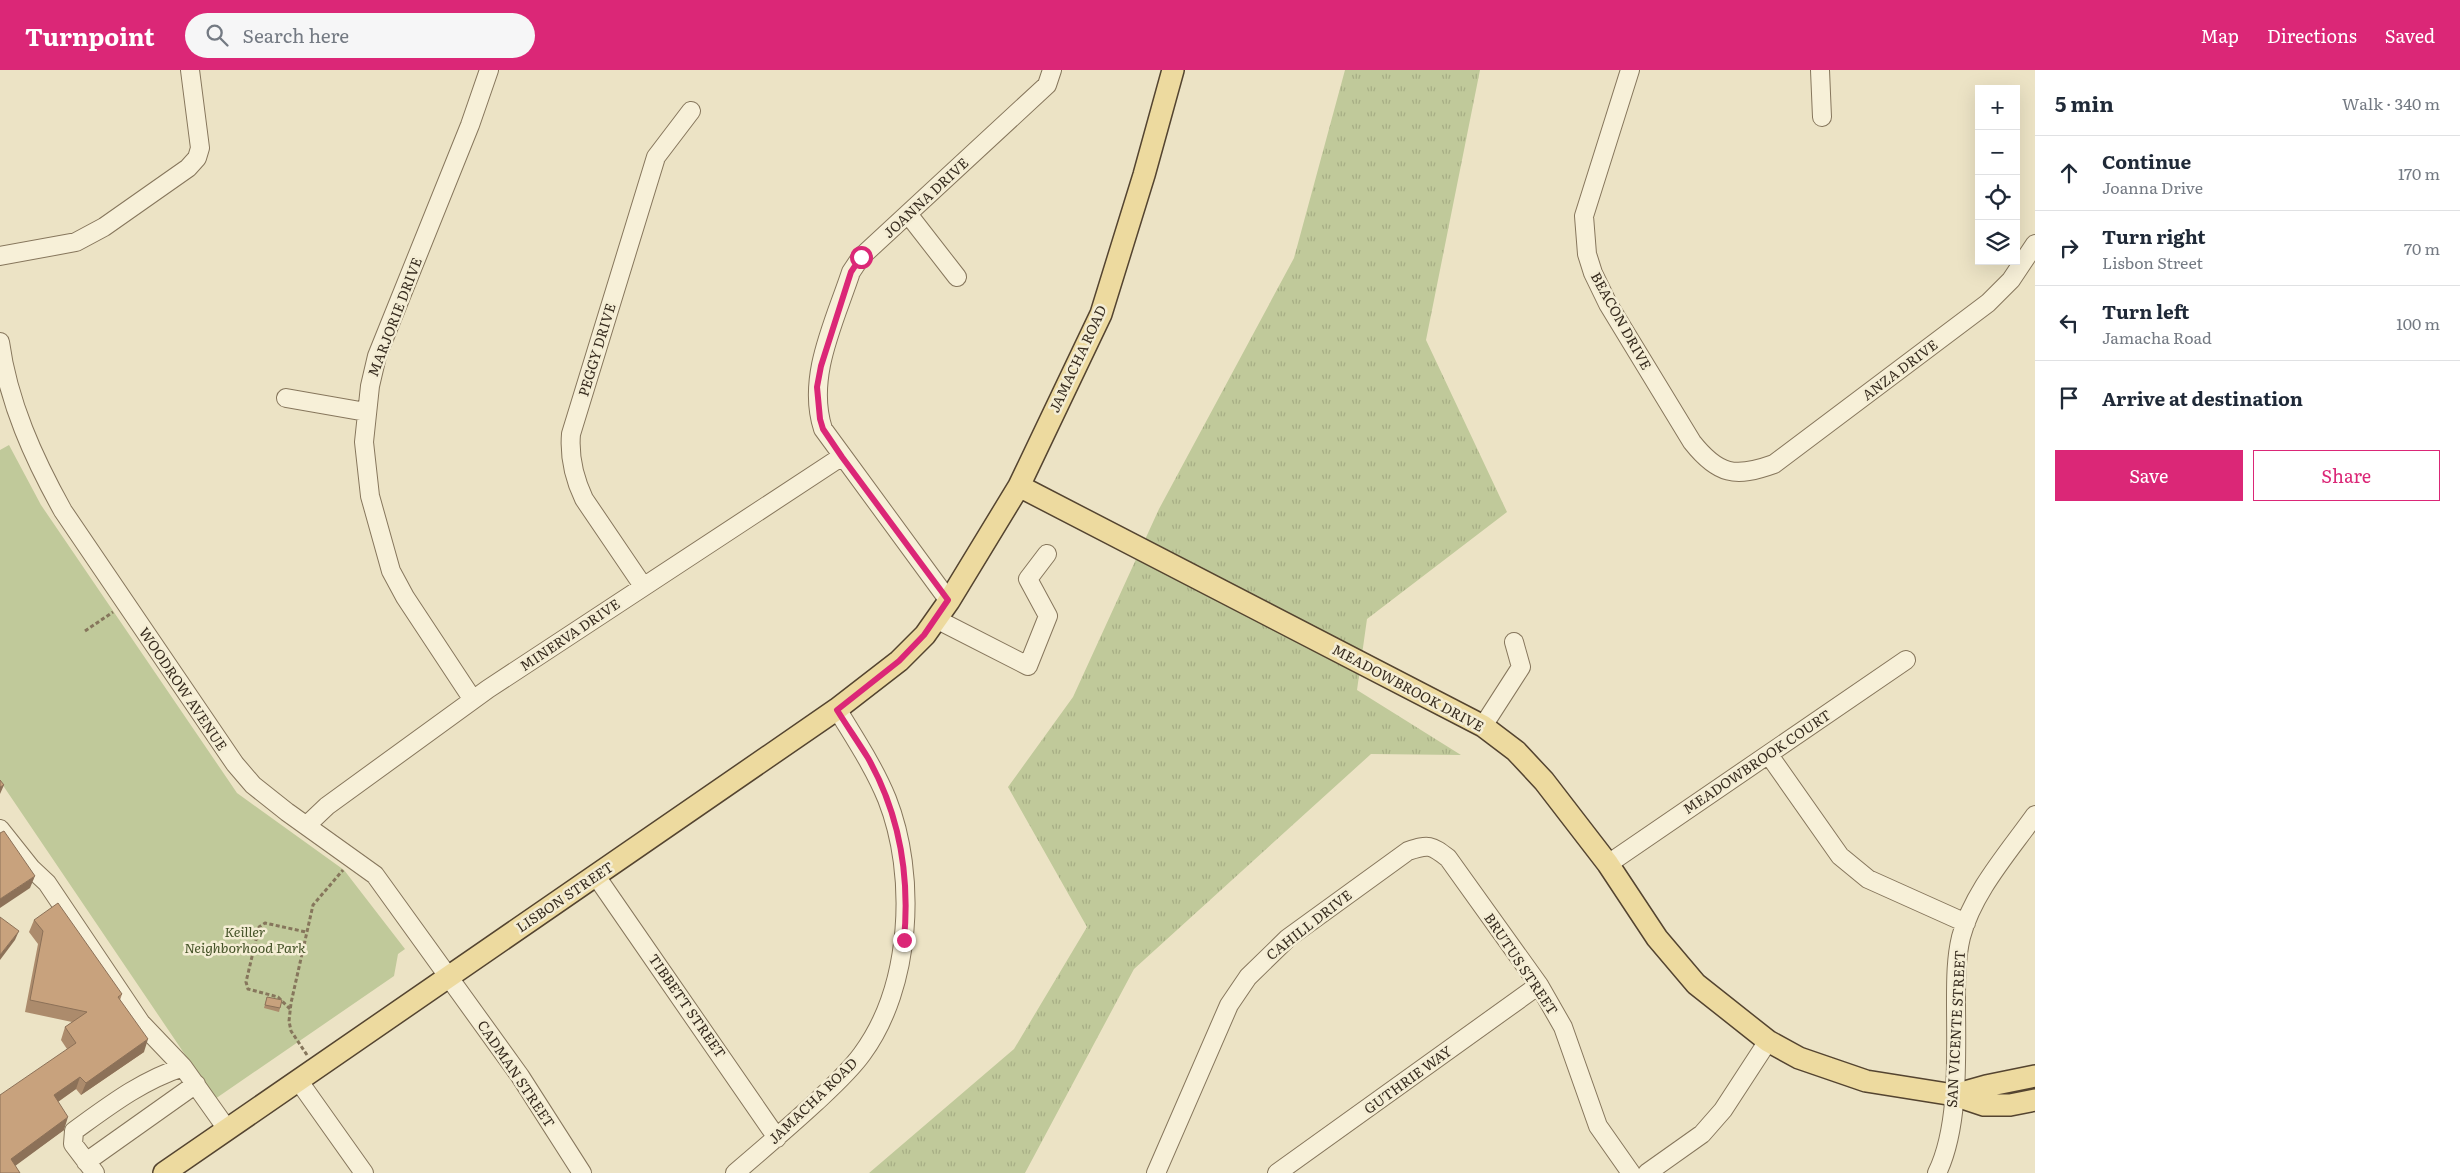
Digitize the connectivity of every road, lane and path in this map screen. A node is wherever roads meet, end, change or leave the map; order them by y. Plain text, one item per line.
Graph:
1 (190, 70) edge
2 (489, 70) edge
3 (1052, 70) edge
4 (1173, 70) edge
5 (1630, 70) edge
6 (1820, 70) edge
7 (691, 111) dead end
8 (1822, 117) dead end
9 (908, 214) junction
10 (2035, 244) edge
11 (0, 256) edge
12 (957, 277) dead end
13 (1, 352) edge
14 (286, 398) dead end
15 (366, 412) junction
16 (842, 457) junction
17 (1747, 472) joint
18 (1019, 486) junction
19 (1047, 554) dead end
20 (643, 586) junction
21 (948, 600) junction
22 (114, 612) dead end
23 (936, 619) junction
24 (85, 631) dead end
25 (1514, 642) dead end
26 (1906, 660) dead end
27 (473, 700) junction
28 (837, 710) junction
29 (1483, 726) junction
30 (1769, 755) junction
31 (2035, 815) edge
32 (307, 825) junction
33 (0, 828) edge
34 (1432, 846) joint
35 (1608, 864) junction
36 (343, 870) dead end
37 (596, 876) junction
38 (1966, 923) junction
39 (306, 932) junction
40 (449, 976) junction
41 (1539, 986) junction
42 (290, 1009) junction
43 (1768, 1041) junction
44 (183, 1066) junction
45 (316, 1068) junction
46 (2035, 1076) edge
47 (298, 1080) junction
48 (196, 1084) junction
49 (1954, 1095) junction
50 (2035, 1100) edge
51 (227, 1130) junction
52 (776, 1138) junction
53 (90, 1167) edge
54 (1158, 1172) edge
55 (164, 1173) edge
56 (364, 1173) edge
57 (582, 1173) edge
58 (735, 1173) edge
59 (1277, 1173) edge
60 (1631, 1173) edge
61 (1647, 1173) edge
62 (1937, 1173) edge

1 - 11 street
2 - 15 street, MARJORIE DRIVE
3 - 9 street, JOANNA DRIVE
4 - 18 main road, JAMACHA ROAD
5 - 17 street, BEACON DRIVE
6 - 8 street
7 - 20 street, PEGGY DRIVE
9 - 12 street
9 - 16 street, JOANNA DRIVE
10 - 17 street, ANZA DRIVE
13 - 32 street, WOODROW AVENUE
14 - 15 street
15 - 27 street, MARJORIE DRIVE
16 - 20 street, MINERVA DRIVE
16 - 21 street, JOANNA DRIVE
18 - 21 main road, JAMACHA ROAD
18 - 29 main road, MEADOWBROOK DRIVE
19 - 23 street
20 - 27 street, MINERVA DRIVE
21 - 23 main road, LISBON STREET
22 - 24 path
23 - 28 main road, LISBON STREET
25 - 29 street
26 - 30 street, MEADOWBROOK COURT
27 - 32 street, MINERVA DRIVE
28 - 37 main road, LISBON STREET
28 - 52 street, JAMACHA ROAD
29 - 35 main road, MEADOWBROOK DRIVE
30 - 35 street, MEADOWBROOK COURT
30 - 38 street
31 - 38 street, SAN VICENTE STREET
32 - 40 street, WOODROW AVENUE
33 - 44 street
34 - 41 street, BRUTUS STREET
34 - 54 street, CAHILL DRIVE
35 - 43 main road, MEADOWBROOK DRIVE
36 - 39 path
37 - 40 main road, LISBON STREET
37 - 52 street, TIBBETT STREET
38 - 49 street, SAN VICENTE STREET
39 - 42 path
39 - 42 path
40 - 45 main road, LISBON STREET
40 - 57 street, CADMAN STREET
41 - 59 street, GUTHRIE WAY
41 - 60 street, BRUTUS STREET
42 - 45 path
43 - 49 main road, MEADOWBROOK DRIVE
43 - 61 street
44 - 48 street
44 - 53 street
45 - 47 main road, LISBON STREET
46 - 49 main road, MEADOWBROOK DRIVE
47 - 51 main road, LISBON STREET
47 - 56 street
48 - 51 street
48 - 53 street
49 - 50 main road, MEADOWBROOK DRIVE
49 - 62 street, SAN VICENTE STREET
51 - 55 main road, LISBON STREET
52 - 58 street, JAMACHA ROAD

